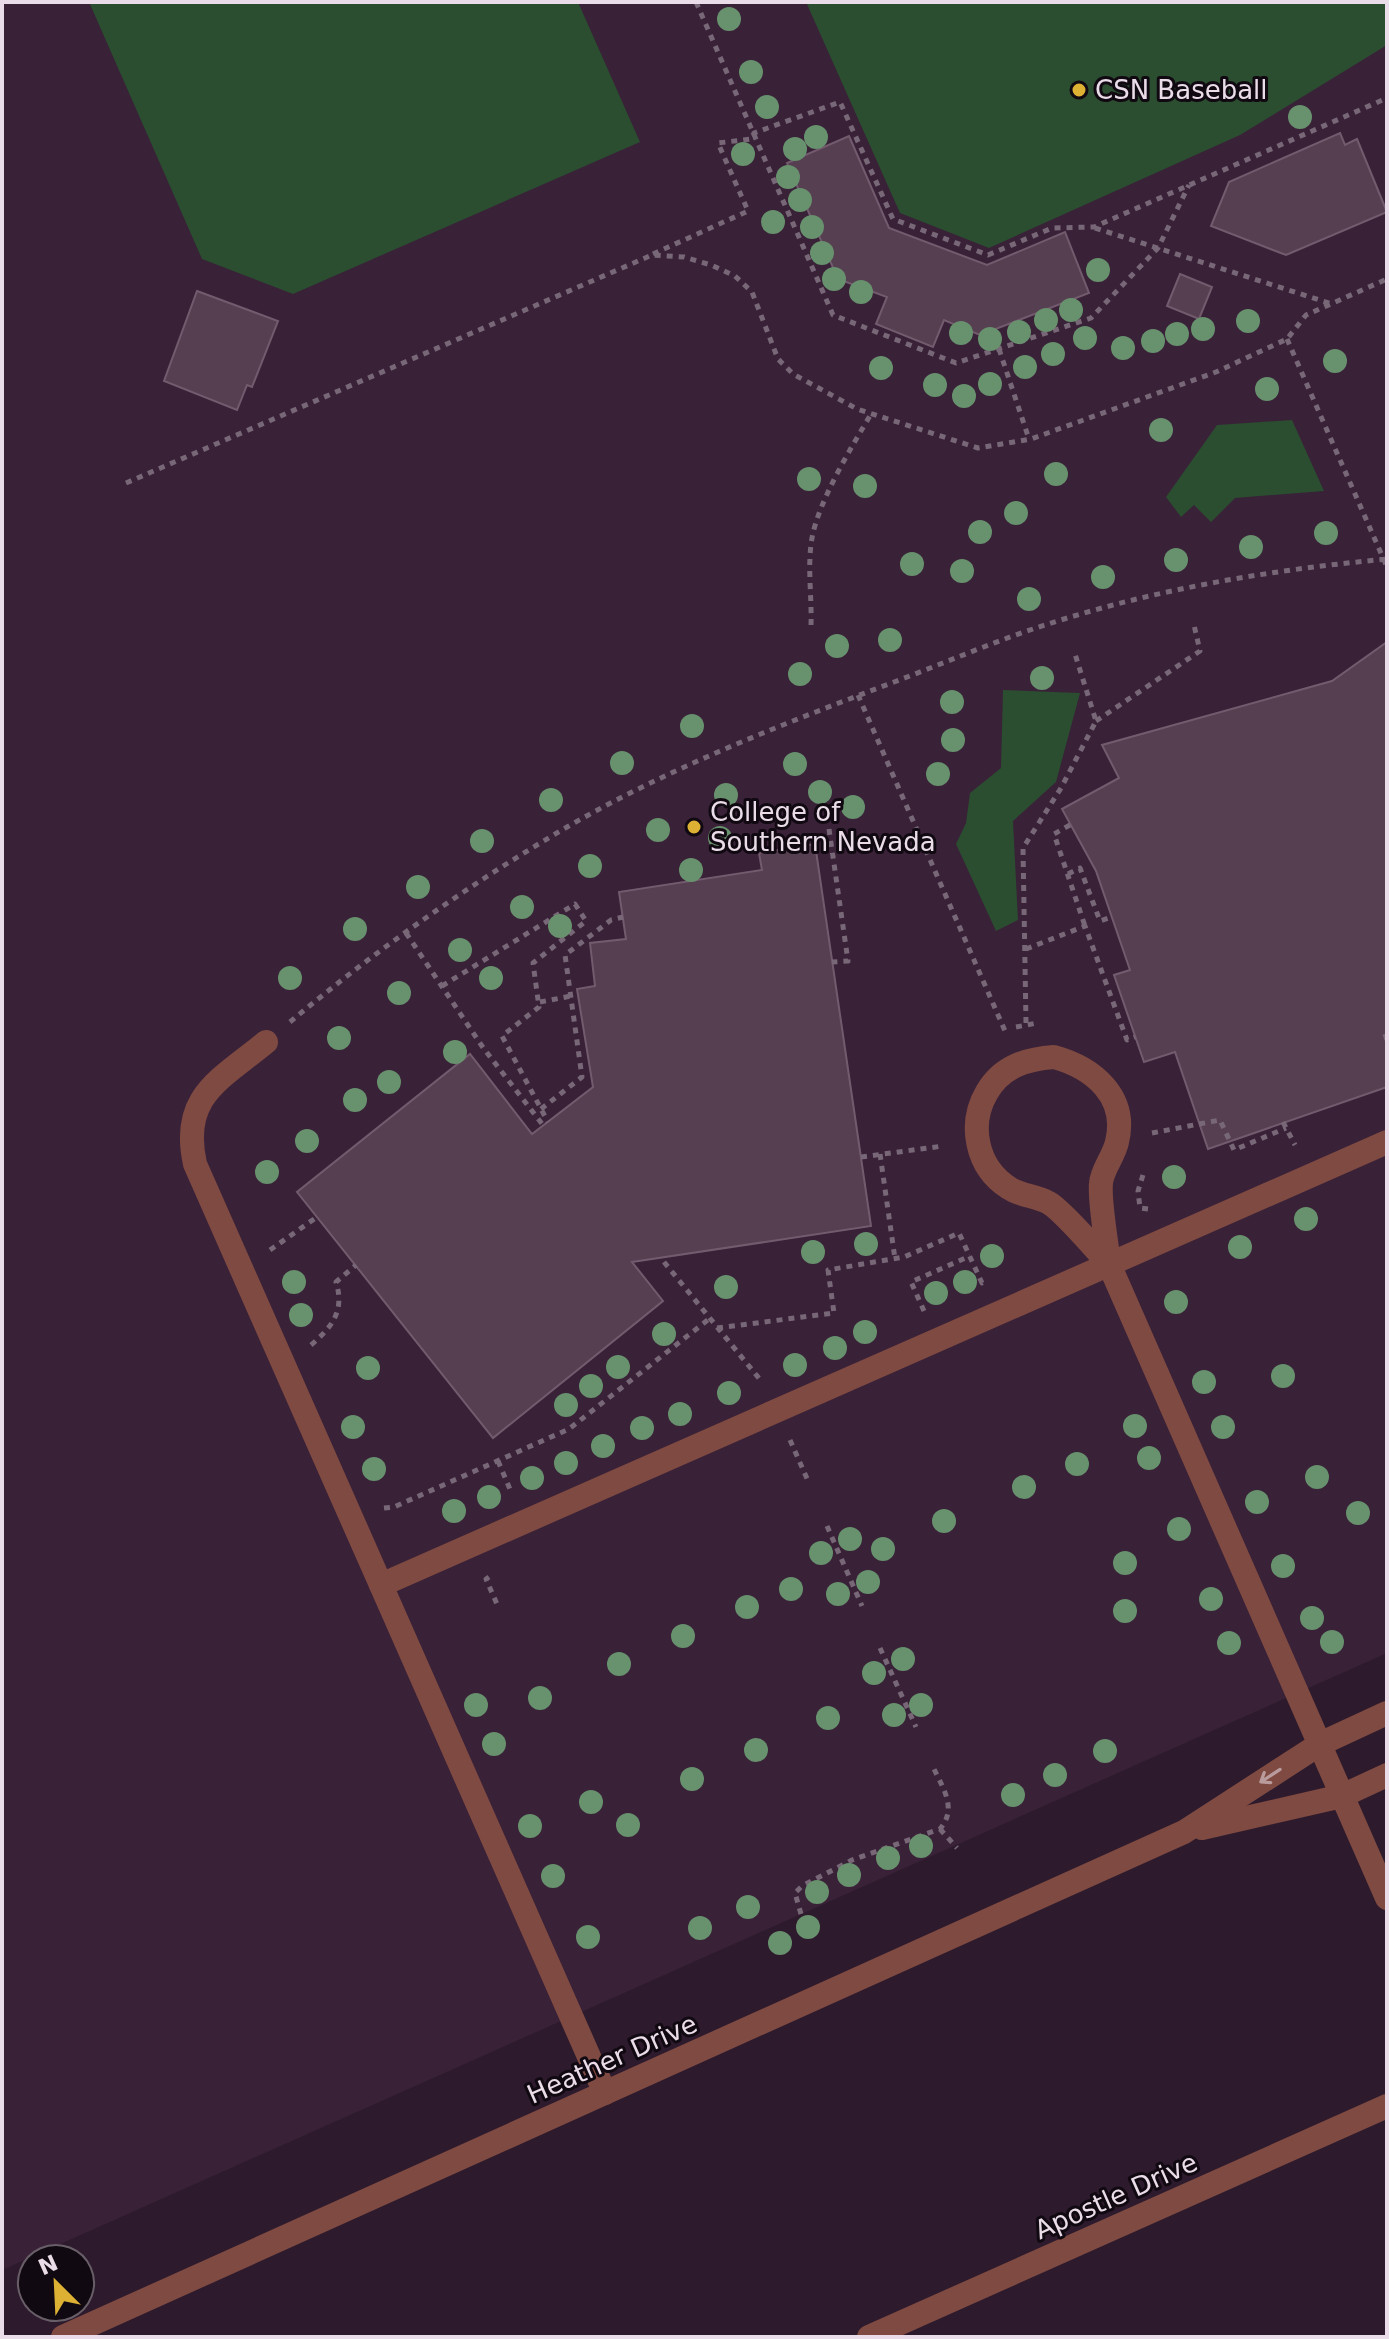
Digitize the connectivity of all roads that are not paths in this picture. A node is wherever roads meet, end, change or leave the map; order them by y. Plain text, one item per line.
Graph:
1 (266, 1042) road end
2 (1387, 1142) edge
3 (1109, 1264) junction
4 (381, 1585) junction
5 (1387, 1713) edge
6 (1320, 1744) junction
7 (1387, 1775) edge
8 (1342, 1796) junction
9 (1184, 1832) junction
10 (1387, 1898) edge
11 (605, 2093) junction
12 (1387, 2106) edge
13 (63, 2337) edge
14 (869, 2337) edge

1 - 4 street
2 - 3 street
3 - 3 street
3 - 4 street
3 - 6 street
4 - 11 street
5 - 6 street, Heather Drive
6 - 8 street
6 -> 9 street, Heather Drive
7 - 8 street, Heather Drive
8 - 9 street, Heather Drive
8 - 10 street
9 - 11 street, Heather Drive
11 - 13 street, Heather Drive
12 - 14 street, Apostle Drive

